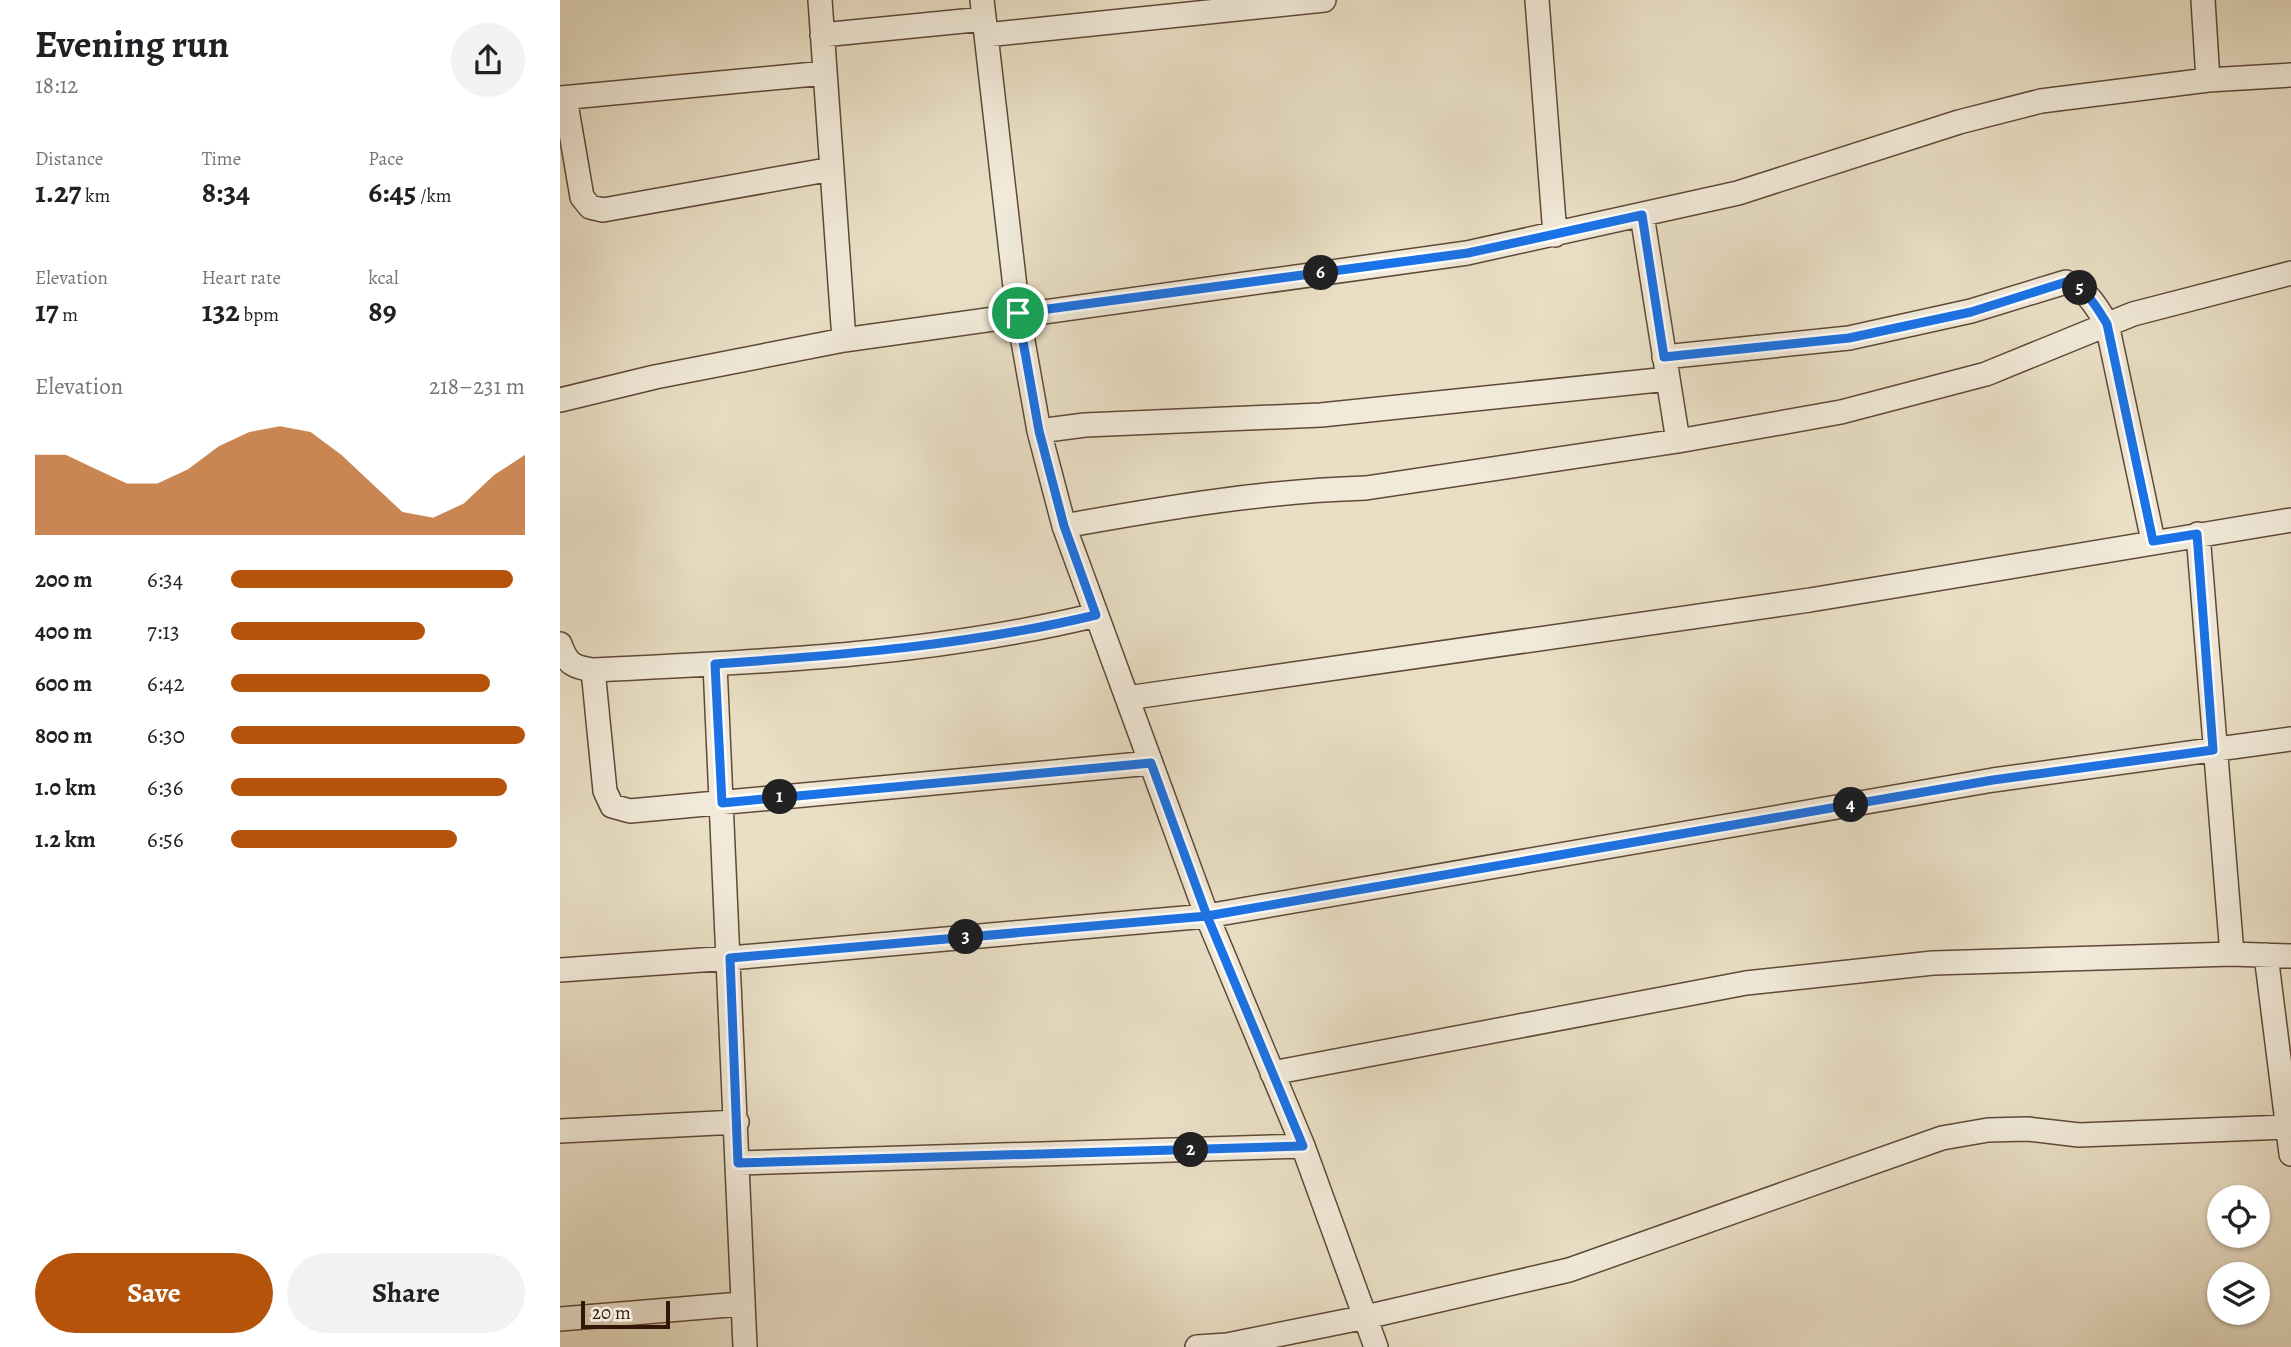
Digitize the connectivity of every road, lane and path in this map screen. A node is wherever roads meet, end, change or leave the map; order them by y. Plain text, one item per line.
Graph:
1 (820, 0) edge
2 (1324, 0) edge
3 (1537, 0) edge
4 (2203, 0) edge
5 (1107, 11) edge
6 (984, 18) edge
7 (822, 35) junction
8 (825, 73) junction
9 (2291, 75) edge
10 (2208, 80) junction
11 (562, 98) edge
12 (832, 169) junction
13 (1642, 215) junction
14 (1555, 234) junction
15 (2291, 273) edge
16 (1018, 313) junction
17 (2107, 324) junction
18 (844, 340) junction
19 (1666, 368) junction
20 (560, 400) edge
21 (1039, 431) junction
22 (1678, 441) junction
23 (2291, 520) edge
24 (1064, 526) junction
25 (2197, 534) junction
26 (2153, 541) junction
27 (1096, 615) junction
28 (560, 644) edge
29 (715, 664) junction
30 (593, 670) junction
31 (1127, 698) junction
32 (2291, 738) edge
33 (2213, 750) junction
34 (1151, 763) junction
35 (722, 803) junction
36 (1207, 916) junction
37 (2232, 954) junction
38 (2266, 955) junction
39 (2291, 956) edge
40 (730, 958) junction
41 (560, 970) edge
42 (1272, 1073) junction
43 (737, 1122) junction
44 (2287, 1127) junction
45 (560, 1131) edge
46 (1303, 1146) junction
47 (2291, 1154) edge
48 (738, 1163) junction
49 (741, 1304) junction
50 (1366, 1317) junction
51 (560, 1319) edge
52 (745, 1347) edge
53 (1197, 1347) edge
54 (1376, 1347) edge

1 - 7 street
2 - 5 street
3 - 14 street
4 - 10 street
5 - 6 street
6 - 7 street
6 - 16 street
7 - 8 street
8 - 11 street
8 - 12 street
9 - 10 street
10 - 13 street
11 - 12 street
12 - 18 street
13 - 14 street
13 - 19 street
14 - 16 street
15 - 17 street
16 - 18 street
16 - 21 street
17 - 19 street
17 - 22 street
17 - 26 street
18 - 20 street
19 - 21 street
19 - 22 street
21 - 24 street
22 - 24 street
23 - 25 street
24 - 27 street
25 - 26 street
25 - 33 street
26 - 31 street
27 - 29 street
27 - 31 street
28 - 30 street
29 - 30 street
29 - 35 street
30 - 35 street
31 - 34 street
32 - 33 street
33 - 36 street
33 - 37 street
34 - 35 street
34 - 36 street
35 - 40 street
36 - 40 street
36 - 42 street
37 - 38 street
37 - 42 street
38 - 39 street
38 - 44 street
40 - 41 street
40 - 43 street
42 - 46 street
43 - 45 street
43 - 48 street
44 - 47 street
44 - 50 street
46 - 48 street
46 - 50 street
48 - 49 street
49 - 51 street
49 - 52 street
50 - 53 street
50 - 54 street

